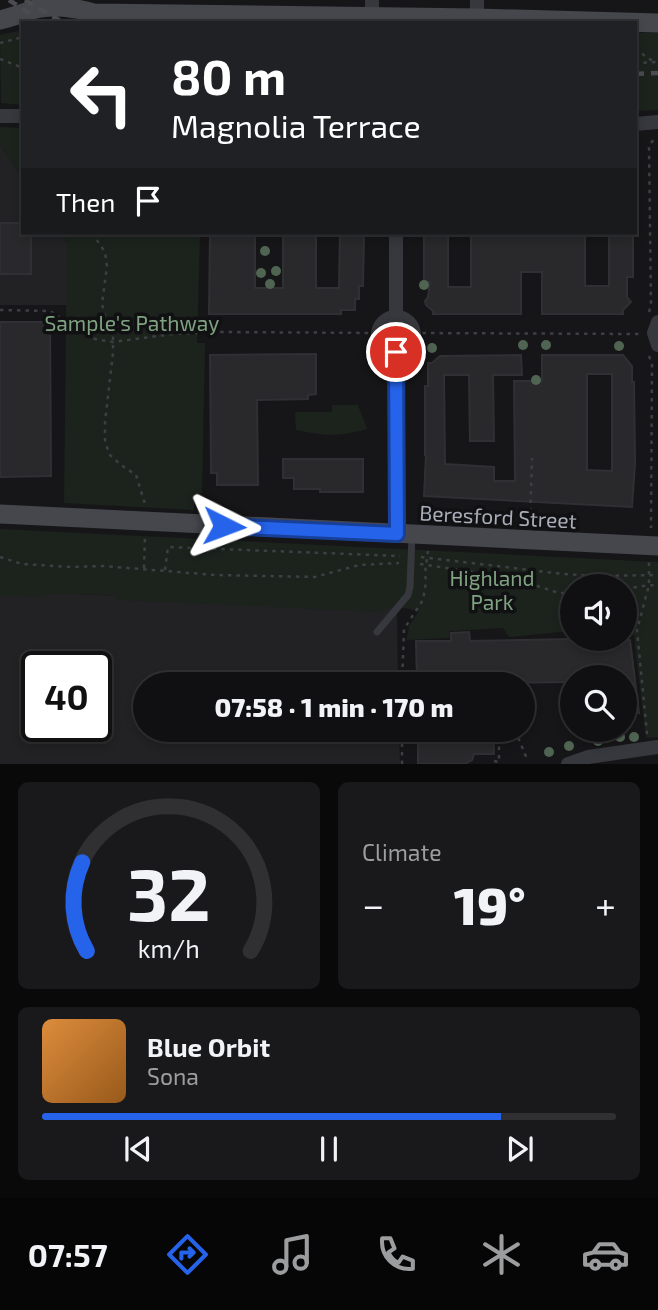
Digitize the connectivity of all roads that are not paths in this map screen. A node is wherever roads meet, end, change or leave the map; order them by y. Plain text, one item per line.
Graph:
1 (372, 9) edge
2 (477, 9) edge
3 (0, 20) edge
4 (632, 21) edge
5 (637, 21) edge
6 (658, 23) edge
7 (0, 116) edge
8 (21, 116) edge
9 (658, 122) edge
10 (637, 124) edge
11 (396, 235) edge
12 (396, 317) junction
13 (396, 352) junction
14 (0, 514) edge
15 (405, 534) junction
16 (654, 554) edge
17 (377, 632) dead end
18 (654, 747) edge
19 (568, 764) edge

1 - 2 street
1 - 3 street
2 - 4 street
5 - 6 street
7 - 8 street
9 - 10 street
11 - 12 street
12 - 13 street
12 - 13 street
13 - 15 street
14 - 15 street, Beresford Street
15 - 16 street, Beresford Street
15 - 17 lane
18 - 19 street

